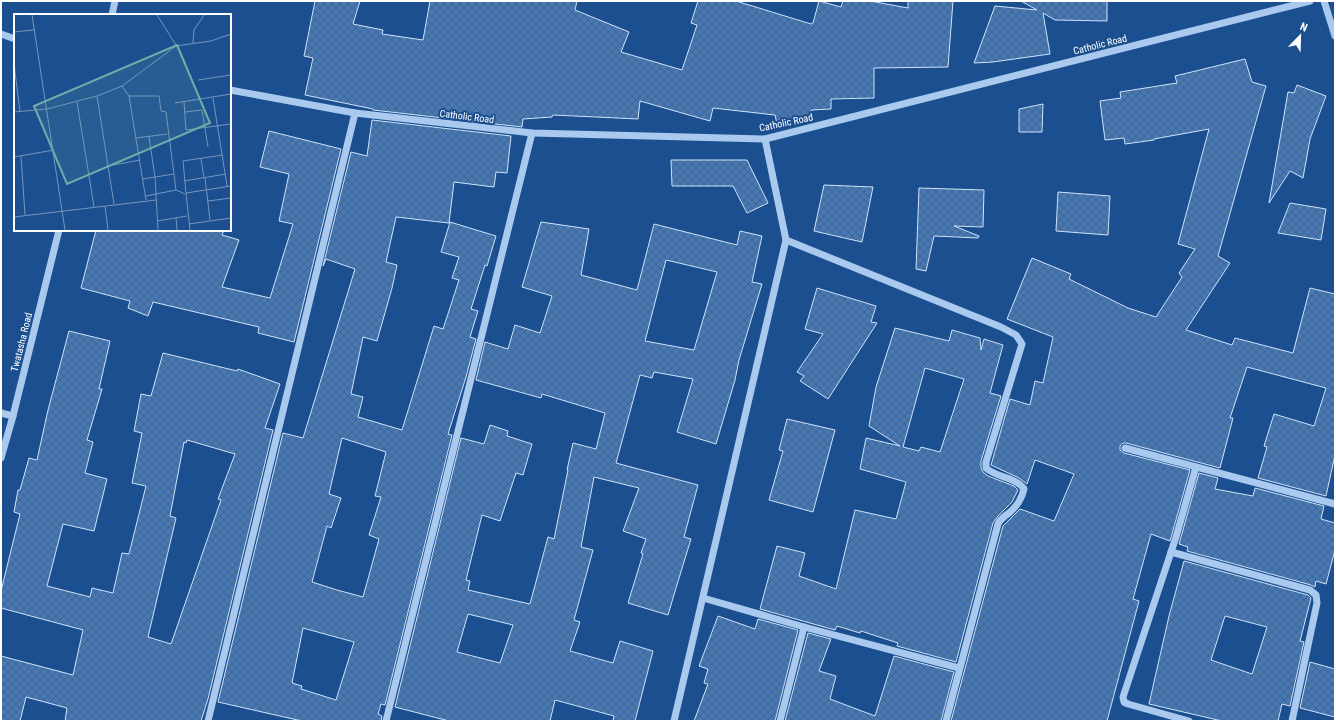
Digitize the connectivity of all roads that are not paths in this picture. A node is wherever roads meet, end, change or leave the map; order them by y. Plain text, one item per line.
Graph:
1 (115, 1) edge
2 (1310, 1) edge
3 (1324, 1) edge
4 (112, 14) edge
5 (1, 34) edge
6 (1335, 36) edge
7 (14, 39) edge
8 (231, 90) edge
9 (355, 113) junction
10 (532, 133) junction
11 (765, 139) junction
12 (59, 231) edge
13 (786, 240) junction
14 (1, 413) edge
15 (13, 416) junction
16 (1125, 448) dead end
17 (1, 458) edge
18 (1196, 467) junction
19 (1335, 504) edge
20 (1171, 552) junction
21 (703, 598) junction
22 (804, 627) junction
23 (959, 668) junction
24 (208, 721) edge
25 (388, 721) edge
26 (674, 721) edge
27 (780, 721) edge
28 (946, 721) edge
29 (1189, 721) edge
30 (1292, 721) edge

1 - 4 street
2 - 11 street, Catholic Road
3 - 6 street
5 - 7 street
8 - 9 street, Catholic Road
9 - 10 street, Catholic Road
9 - 24 street
10 - 11 street, Catholic Road
10 - 25 street
11 - 13 street
12 - 15 street, Twatasha Road
13 - 21 street
13 - 23 street
14 - 15 street
15 - 17 street, Twatasha Road
16 - 18 street
18 - 19 street
18 - 20 street
20 - 29 street
20 - 30 street
21 - 22 street
21 - 26 street
22 - 23 street
22 - 27 street
23 - 28 street

